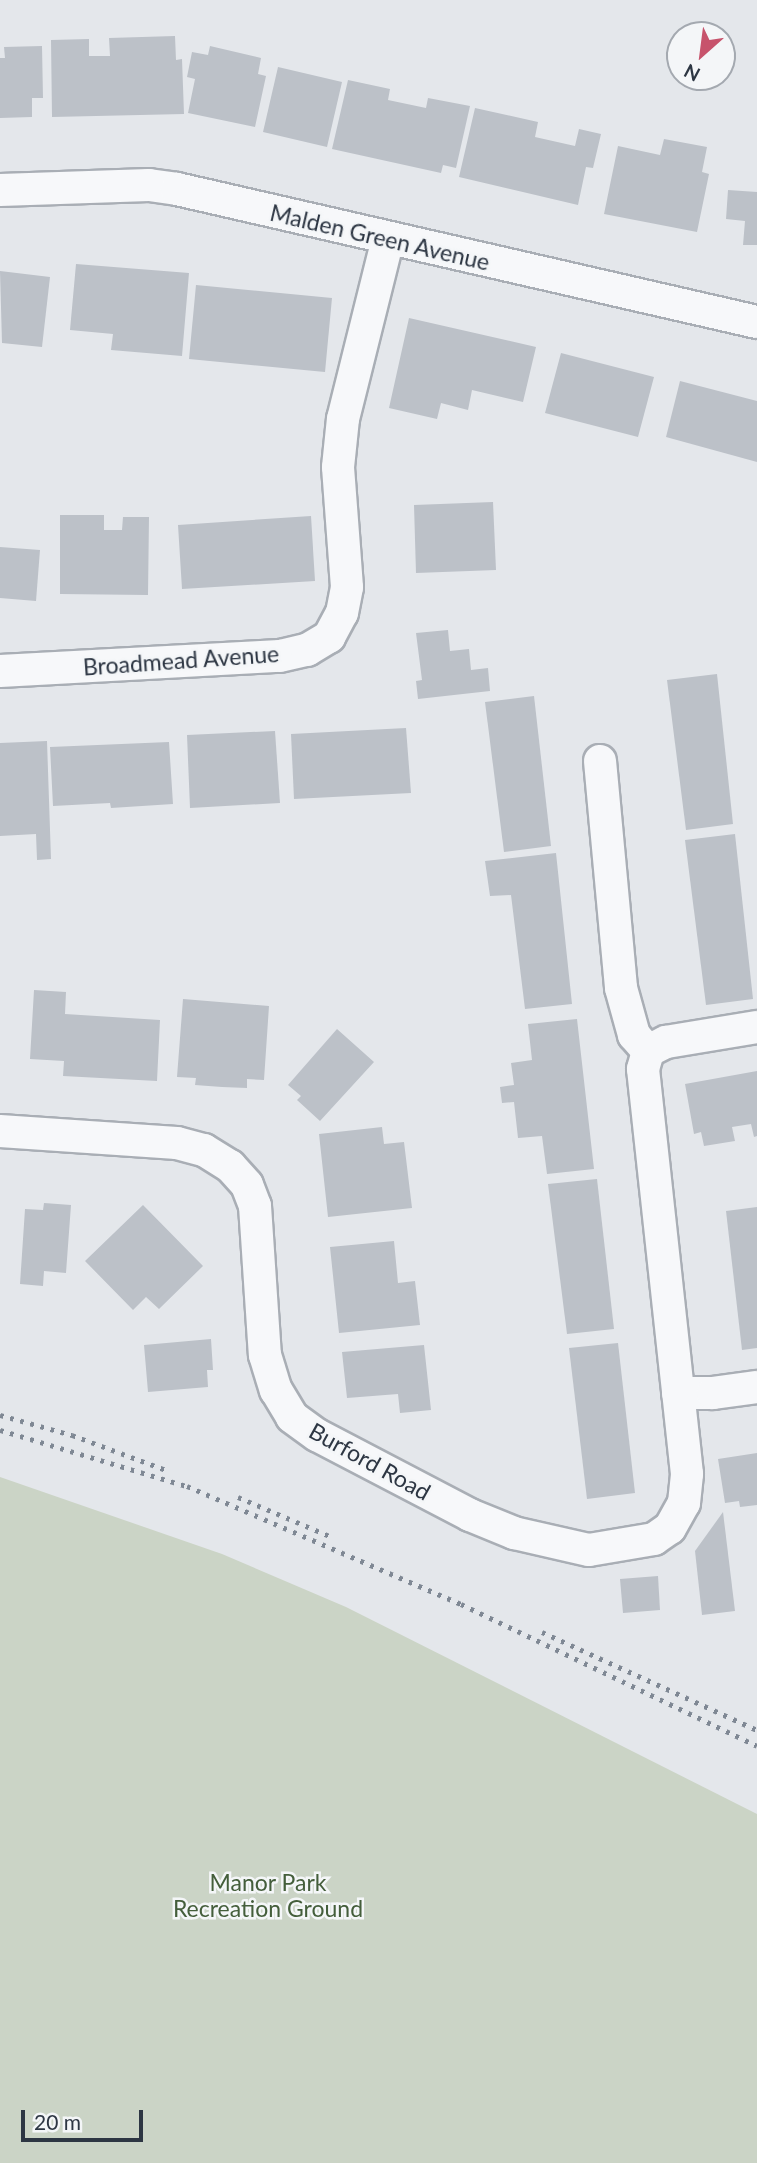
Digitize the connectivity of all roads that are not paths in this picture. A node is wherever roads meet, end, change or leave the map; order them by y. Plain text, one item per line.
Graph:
1 (0, 190) edge
2 (388, 239) junction
3 (757, 322) edge
4 (0, 671) edge
5 (600, 761) dead end
6 (757, 1027) edge
7 (648, 1051) junction
8 (0, 1131) edge
9 (757, 1387) edge
10 (678, 1393) junction

1 - 2 street, Malden Green Avenue
2 - 3 street, Malden Green Avenue
2 - 4 street, Broadmead Avenue
5 - 7 street
6 - 7 street
7 - 10 street, Burford Road
8 - 10 street, Burford Road
9 - 10 street

